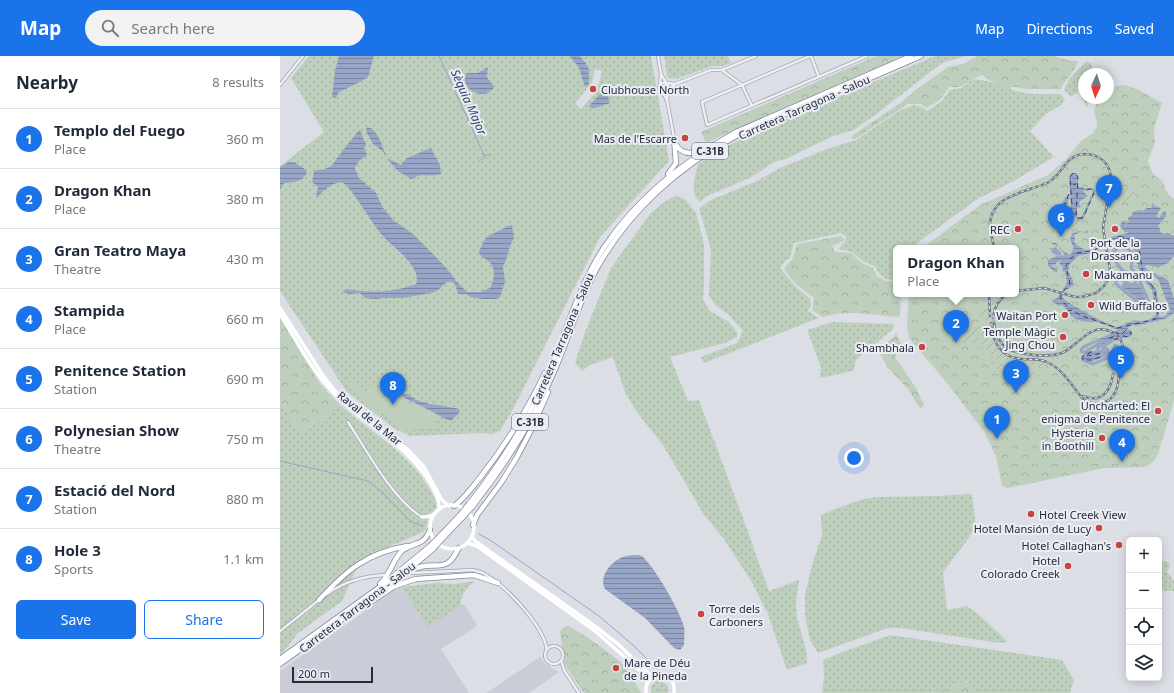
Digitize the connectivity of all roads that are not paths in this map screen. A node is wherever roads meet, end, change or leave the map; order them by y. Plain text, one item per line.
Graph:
1 (303, 56) edge
2 (658, 56) edge
3 (756, 56) edge
4 (811, 56) edge
5 (867, 56) edge
6 (912, 56) edge
7 (921, 56) edge
8 (722, 70) junction
9 (661, 74) junction
10 (819, 77) junction
11 (667, 84) junction
12 (675, 84) junction
13 (280, 85) edge
14 (742, 85) junction
15 (660, 86) junction
16 (668, 90) junction
17 (662, 91) junction
18 (667, 100) junction
19 (752, 106) junction
20 (674, 138) junction
21 (712, 145) junction
22 (650, 193) junction
23 (280, 308) edge
24 (280, 314) edge
25 (568, 329) junction
26 (348, 422) dead end
27 (452, 506) junction
28 (439, 509) junction
29 (422, 516) junction
30 (433, 516) junction
31 (430, 524) junction
32 (473, 525) junction
33 (430, 530) junction
34 (472, 536) junction
35 (467, 543) junction
36 (419, 544) junction
37 (459, 548) junction
38 (412, 573) dead end
39 (385, 575) dead end
40 (498, 583) junction
41 (319, 600) junction
42 (365, 606) junction
43 (340, 619) junction
44 (280, 631) edge
45 (544, 639) junction
46 (553, 646) junction
47 (547, 650) junction
48 (280, 659) edge
49 (561, 660) junction
50 (556, 663) junction
51 (280, 664) edge
52 (564, 670) junction
53 (656, 676) junction
54 (647, 683) junction
55 (579, 693) edge
56 (646, 693) edge
57 (674, 693) edge

1 - 13 street
2 - 9 street
3 - 8 street
4 - 10 street
4 - 14 street
5 - 10 street
6 - 21 highway, Carretera Tarragona - Salou / C-31B
7 - 25 highway, Carretera Tarragona - Salou / C-31B
8 - 12 street
8 - 14 street
9 - 11 street
9 - 15 street
10 - 19 street
11 - 12 street
11 - 15 street
11 - 16 street
12 - 16 street
14 - 19 street
14 - 19 street
15 - 17 street
16 - 17 street
16 - 18 street
17 - 18 street
18 - 20 street
20 - 21 highway
20 - 22 highway
21 - 22 highway, Carretera Tarragona - Salou / C-31B
22 - 25 highway, Carretera Tarragona - Salou / C-31B
23 - 27 street, Raval de la Mar
24 - 28 street, Raval de la Mar
25 - 27 highway
25 - 32 highway
25 - 43 highway, Carretera Tarragona - Salou / C-31B, bridge
26 - 29 street
27 - 28 street
27 - 32 street
28 - 30 street
29 - 30 street
29 - 31 street
30 - 31 street
31 - 33 street
32 - 34 street
33 - 36 highway
33 - 37 street
34 - 35 street
34 - 53 street
35 - 37 street
35 - 54 street
36 - 41 highway
36 - 43 highway
37 - 42 highway
38 - 40 street
39 - 41 street
40 - 42 highway
40 - 45 street
41 - 44 street
42 - 43 highway
43 - 48 highway, Carretera Tarragona - Salou / C-31B
43 - 51 highway, Carretera Tarragona - Salou / C-31B
45 - 46 street
45 - 47 street
46 - 47 street
46 - 49 street
47 - 50 street
49 - 50 street
49 - 52 street
50 - 52 street
52 - 55 street
53 - 54 street
53 - 57 street
54 - 56 street

